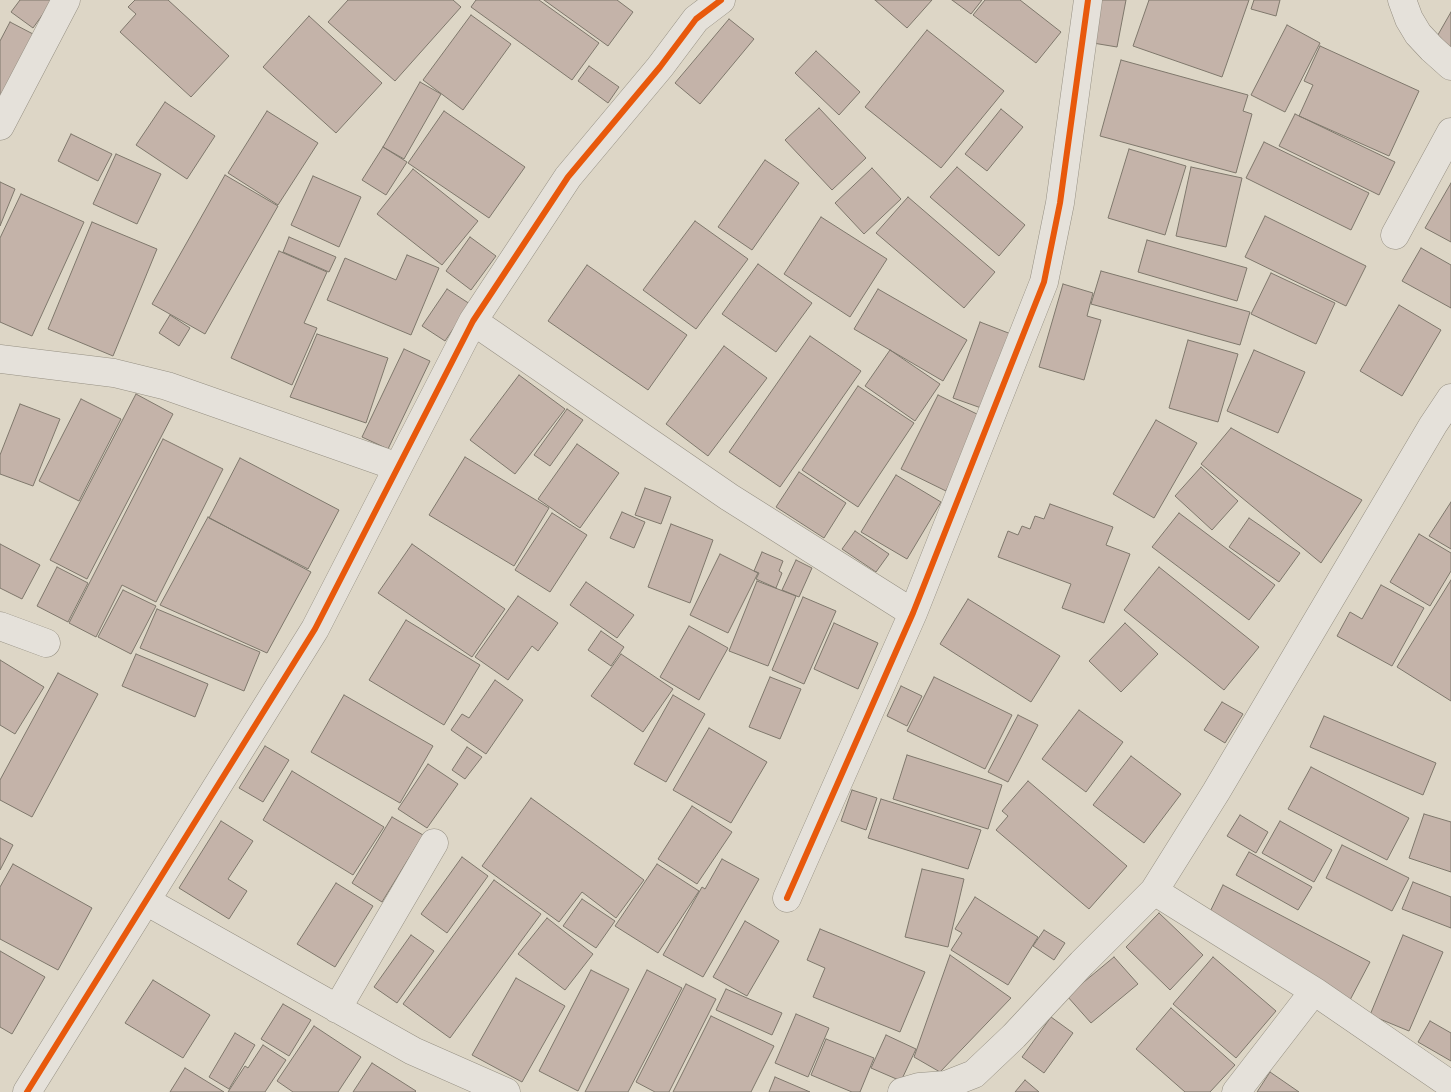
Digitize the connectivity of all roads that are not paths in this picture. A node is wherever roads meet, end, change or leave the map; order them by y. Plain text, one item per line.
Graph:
1 (66, 0) edge
2 (721, 0) edge
3 (1088, 0) edge
4 (1402, 0) edge
5 (1451, 66) edge
6 (0, 126) edge
7 (1451, 132) edge
8 (1395, 235) dead end
9 (473, 321) junction
10 (0, 359) edge
11 (1451, 398) edge
12 (398, 467) junction
13 (913, 612) junction
14 (0, 626) edge
15 (46, 643) dead end
16 (434, 843) dead end
17 (1154, 891) junction
18 (787, 898) dead end
19 (146, 901) junction
20 (1314, 991) junction
21 (337, 1009) junction
22 (1451, 1086) edge
23 (27, 1092) edge
24 (506, 1092) edge
25 (902, 1092) edge
26 (1236, 1092) edge

1 - 6 street
2 - 9 street
3 - 13 street
4 - 5 street
7 - 8 street
9 - 12 street
9 - 13 street
10 - 12 street
11 - 17 street
12 - 19 street
13 - 18 street
14 - 15 street
16 - 21 street
17 - 20 street
17 - 25 street
19 - 21 street
19 - 23 street
20 - 22 street
20 - 26 street
21 - 24 street

